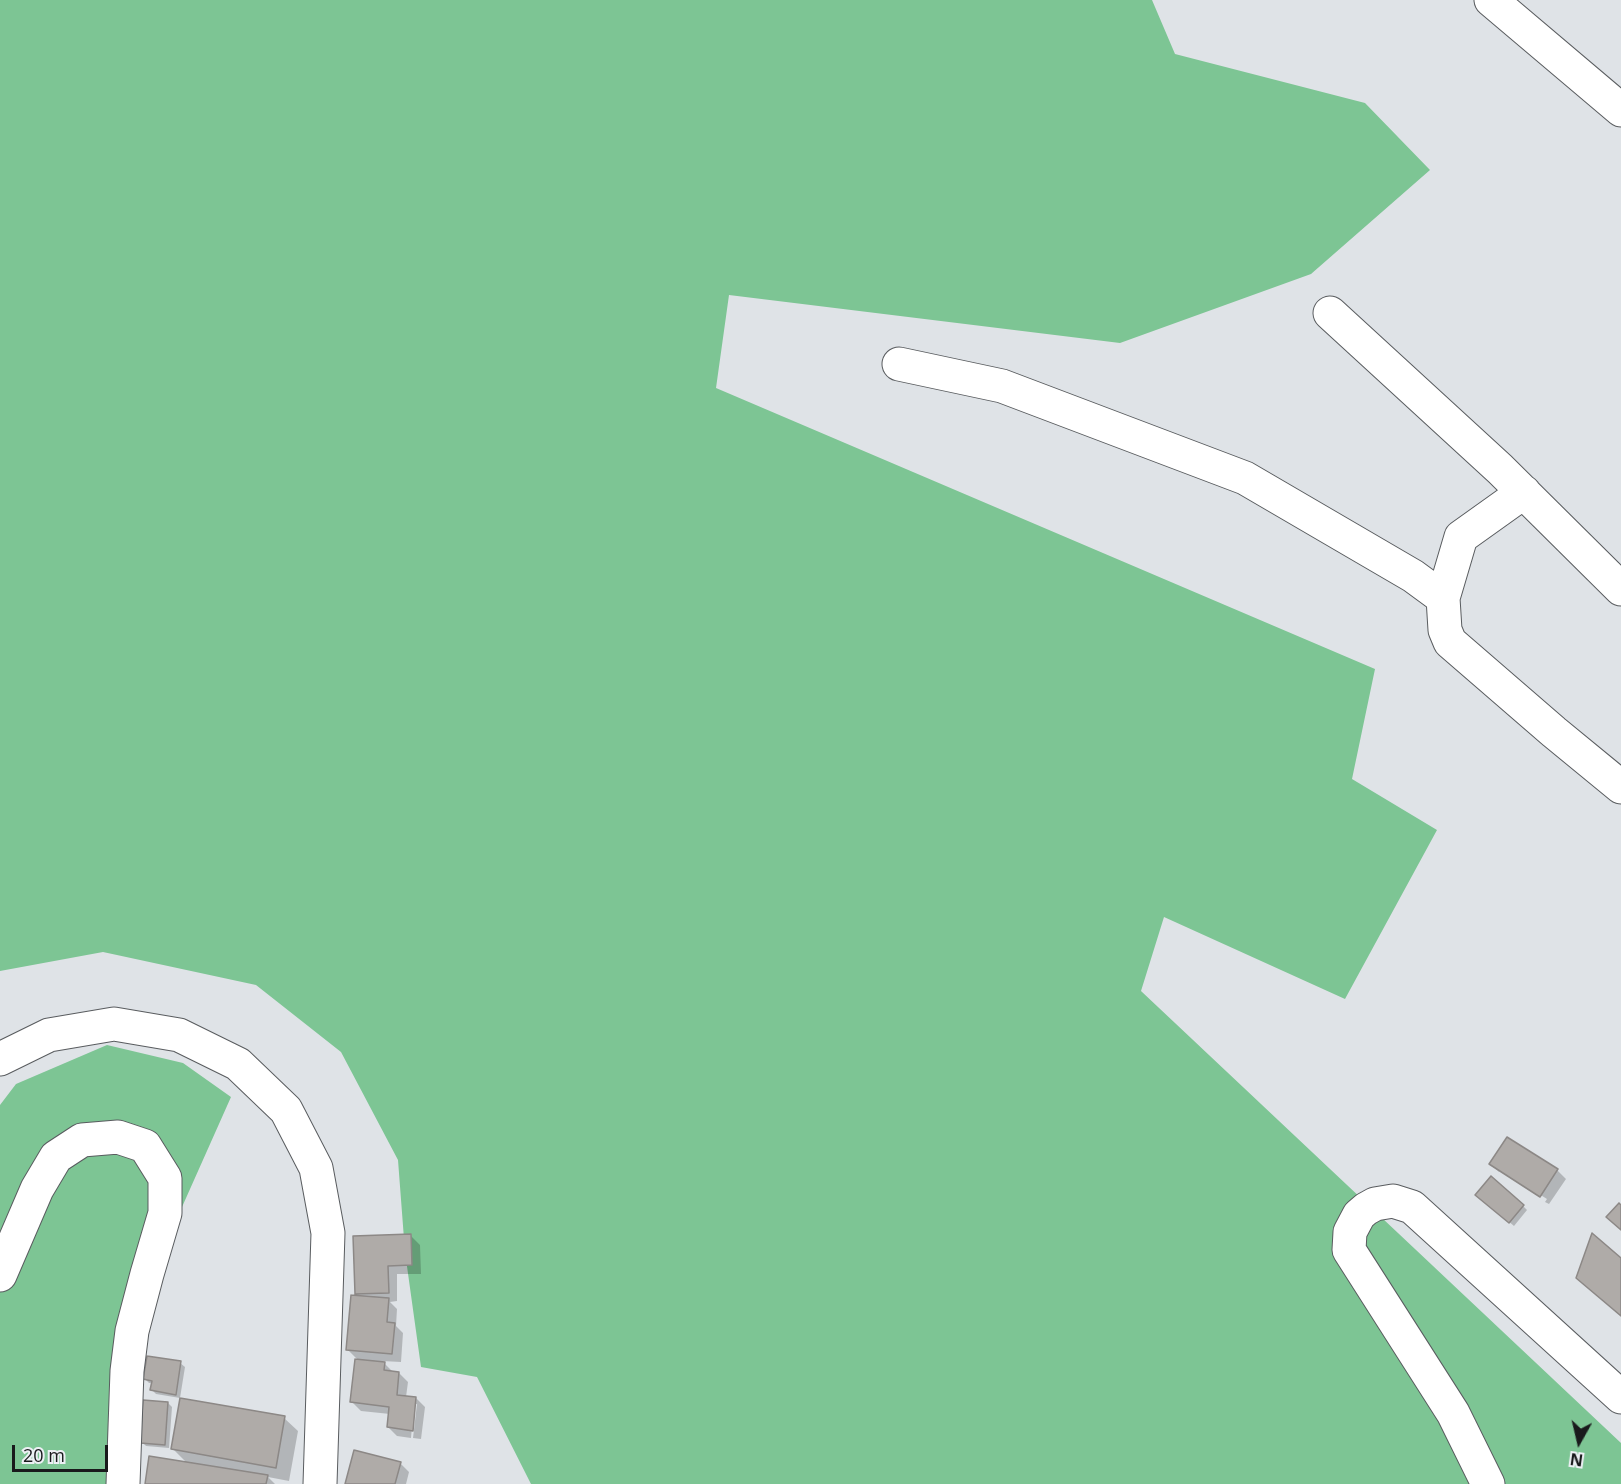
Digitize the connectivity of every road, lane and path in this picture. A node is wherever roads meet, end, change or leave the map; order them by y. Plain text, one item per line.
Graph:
1 (1491, 0) edge
2 (1621, 110) edge
3 (1330, 313) dead end
4 (898, 364) dead end
5 (1524, 492) junction
6 (1621, 589) edge
7 (1443, 598) junction
8 (1621, 787) edge
9 (0, 1059) edge
10 (0, 1275) edge
11 (1621, 1397) edge
12 (123, 1484) edge
13 (320, 1484) edge
14 (1488, 1484) edge

1 - 2 street
3 - 5 street
4 - 7 street
5 - 6 street
5 - 7 street
7 - 8 street
9 - 13 street
10 - 12 street
11 - 14 street

